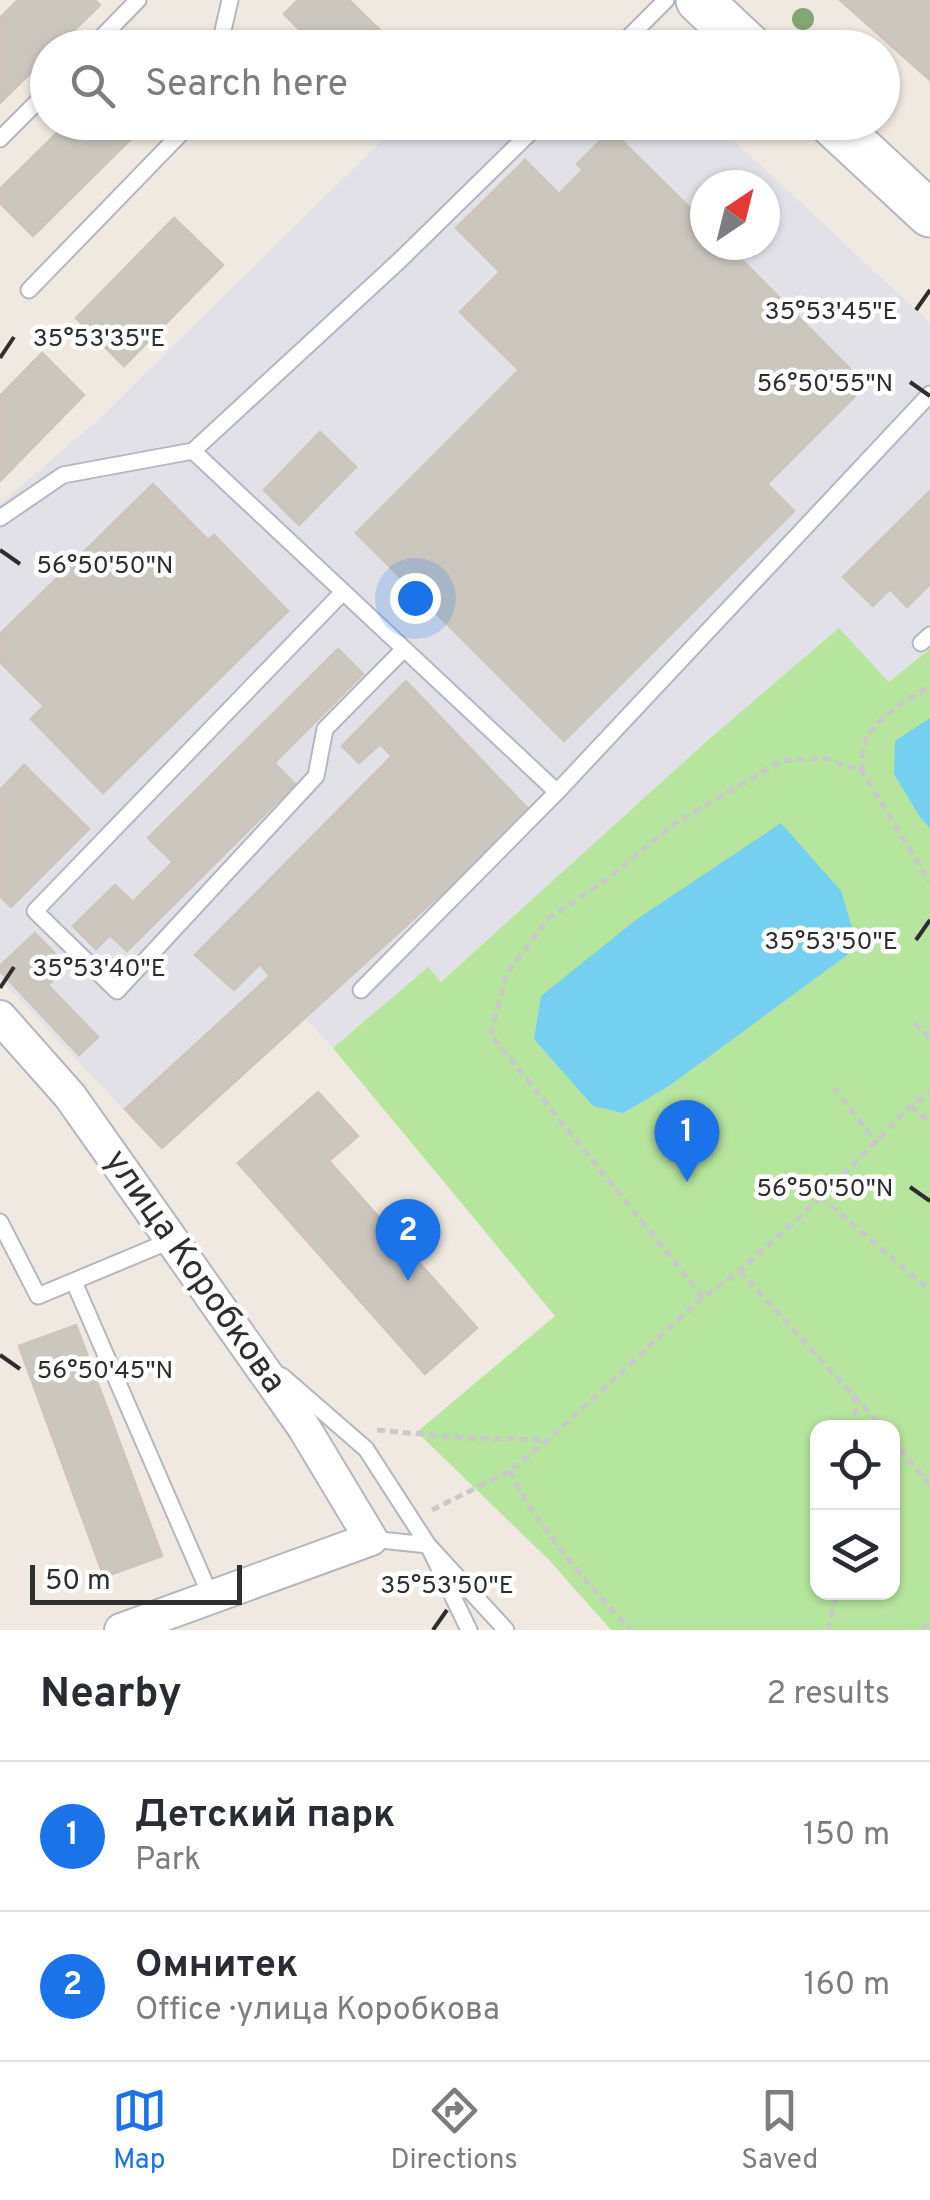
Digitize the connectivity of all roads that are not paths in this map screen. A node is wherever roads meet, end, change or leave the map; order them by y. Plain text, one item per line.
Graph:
1 (138, 0) edge
2 (230, 0) edge
3 (666, 0) edge
4 (699, 0) edge
5 (109, 30) edge
6 (223, 30) edge
7 (636, 30) edge
8 (731, 30) edge
9 (30, 109) edge
10 (0, 139) edge
11 (175, 140) edge
12 (523, 140) edge
13 (851, 140) edge
14 (930, 214) edge
15 (29, 290) dead end
16 (930, 394) edge
17 (192, 451) junction
18 (0, 518) edge
19 (343, 592) junction
20 (404, 649) junction
21 (557, 792) junction
22 (362, 990) dead end
23 (0, 1017) edge
24 (0, 1222) edge
25 (172, 1240) junction
26 (74, 1282) junction
27 (245, 1344) junction
28 (370, 1539) junction
29 (428, 1545) junction
30 (212, 1599) junction
31 (121, 1630) edge
32 (470, 1630) edge
33 (506, 1630) edge

1 - 5 lane
2 - 6 lane
3 - 7 lane
4 - 8 main road
9 - 10 lane
11 - 15 lane
12 - 17 lane
13 - 14 main road
16 - 21 lane
17 - 18 lane
17 - 19 lane
19 - 20 lane
19 - 20 lane
20 - 21 lane
21 - 22 lane
23 - 25 street, улица Коробкова
24 - 26 lane
25 - 26 lane
25 - 27 street, улица Коробкова
26 - 30 lane
27 - 28 street, улица Коробкова
27 - 29 lane
28 - 29 lane
28 - 30 street
29 - 32 lane
29 - 33 lane
30 - 31 street

